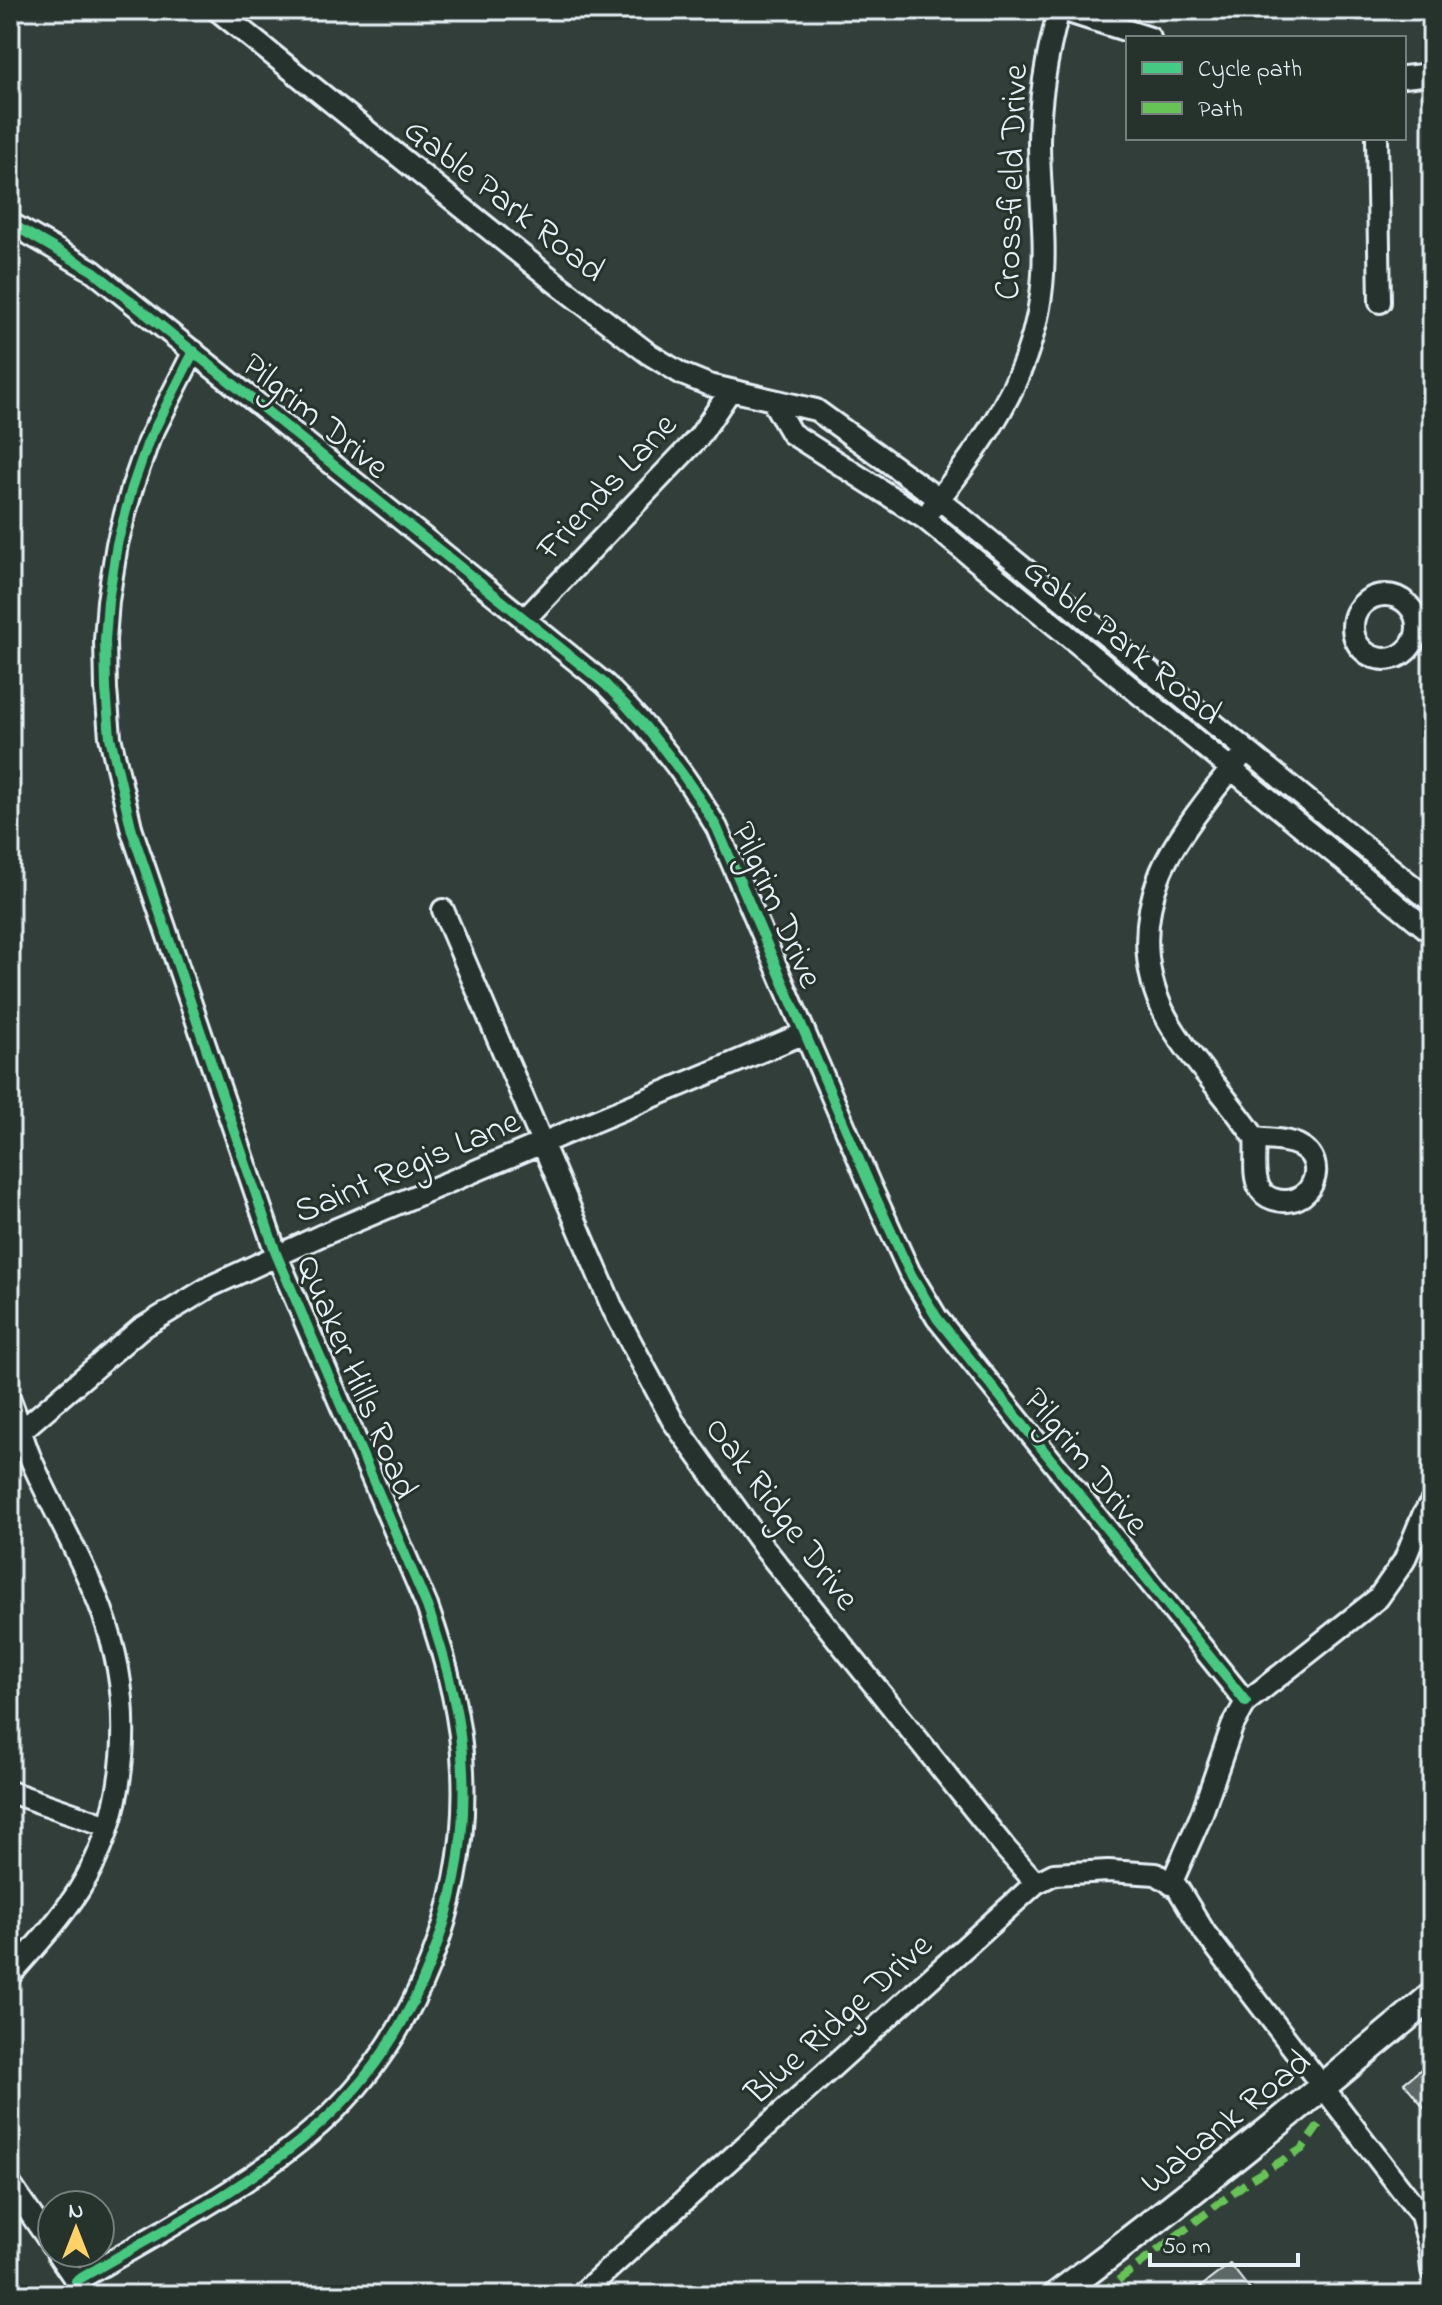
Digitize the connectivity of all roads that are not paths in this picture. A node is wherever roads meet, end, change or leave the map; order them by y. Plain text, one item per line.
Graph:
1 (217, 10) edge
2 (1060, 10) edge
3 (1144, 36) edge
4 (1432, 74) edge
5 (1406, 77) edge
6 (1377, 140) edge
7 (10, 223) edge
8 (1380, 302) dead end
9 (194, 351) junction
10 (730, 391) junction
11 (773, 402) junction
12 (939, 499) junction
13 (924, 518) junction
14 (524, 620) junction
15 (1246, 751) junction
16 (1230, 770) junction
17 (1432, 902) edge
18 (443, 910) dead end
19 (1432, 933) edge
20 (805, 1033) junction
21 (1255, 1138) dead end
22 (541, 1143) junction
23 (277, 1256) junction
24 (10, 1400) edge
25 (21, 1431) junction
26 (1432, 1501) edge
27 (1246, 1702) junction
28 (10, 1792) edge
29 (108, 1826) junction
30 (1036, 1883) junction
31 (1171, 1884) junction
32 (10, 1975) edge
33 (1432, 1996) edge
34 (1322, 2089) junction
35 (10, 2184) edge
36 (36, 2222) edge
37 (1429, 2228) edge
38 (68, 2269) edge
39 (1432, 2270) edge
40 (81, 2288) edge
41 (580, 2295) edge
42 (1057, 2295) edge

1 - 10 street, Gable Park Road
2 - 3 street
2 - 12 street, Crossfield Drive
4 - 5 street
6 - 8 street
7 - 9 street, Pilgrim Drive
9 - 14 street, Pilgrim Drive
9 - 23 street, Quaker Hills Road
10 - 11 street, Gable Park Road
10 - 14 street, Friends Lane
11 - 12 street, Gable Park Road
11 - 13 street, Gable Park Road
12 - 13 street, Crossfield Drive
12 - 15 street, Gable Park Road
13 - 16 street, Gable Park Road
14 - 20 street, Pilgrim Drive
15 - 16 street
15 - 17 street, Gable Park Road
16 - 19 street, Gable Park Road
16 - 21 street
18 - 22 street, Oak Ridge Drive
20 - 22 street, Saint Regis Lane
20 - 27 street, Pilgrim Drive
22 - 23 street, Saint Regis Lane
22 - 30 street, Oak Ridge Drive
23 - 25 street, Saint Regis Lane
23 - 40 street, Quaker Hills Road
24 - 25 street
25 - 29 street
26 - 27 street
27 - 31 street
28 - 29 street
29 - 32 street
30 - 31 street, Blue Ridge Drive
30 - 41 street, Blue Ridge Drive
31 - 34 street
33 - 34 street, Wabank Road
34 - 37 street
34 - 42 street, Wabank Road
35 - 36 street
37 - 39 street
38 - 40 street

